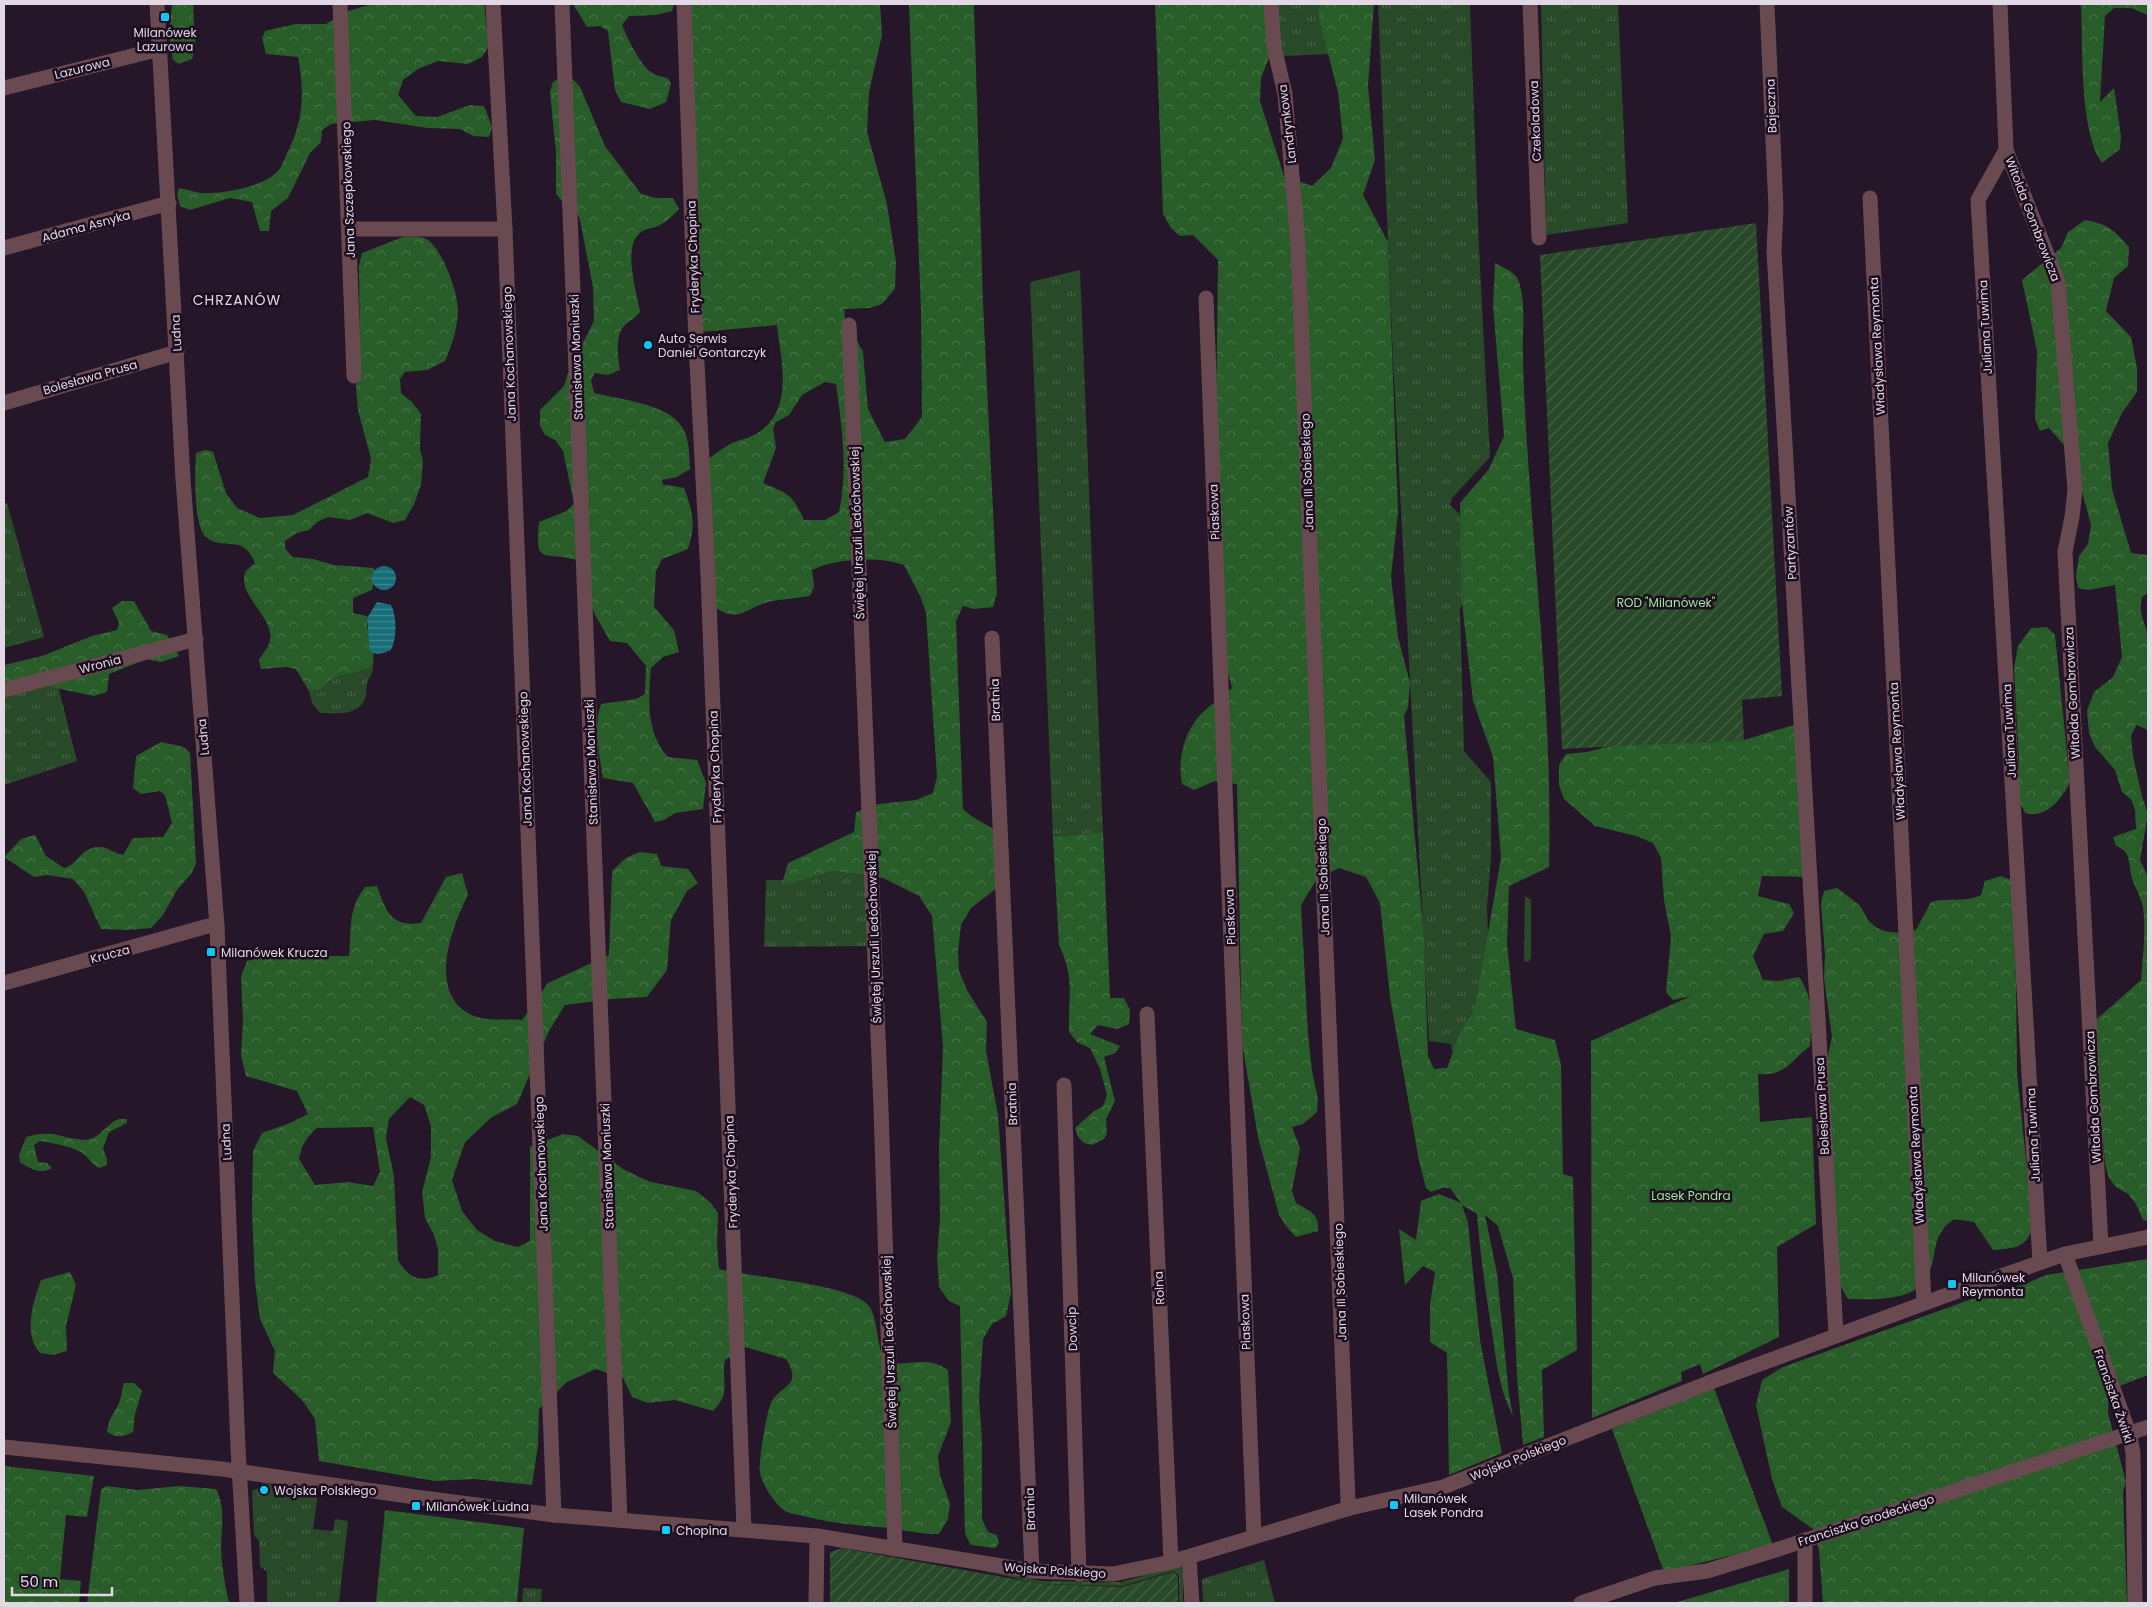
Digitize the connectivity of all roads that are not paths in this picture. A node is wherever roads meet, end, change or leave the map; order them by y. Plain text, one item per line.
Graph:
1 (157, 4) edge
2 (340, 4) edge
3 (493, 4) edge
4 (562, 4) edge
5 (684, 4) edge
6 (1271, 4) edge
7 (1530, 4) edge
8 (1767, 4) edge
9 (2000, 4) edge
10 (160, 49) junction
11 (4, 88) edge
12 (2006, 150) junction
13 (1870, 198) dead end
14 (169, 203) junction
15 (1776, 209) joint
16 (350, 229) junction
17 (504, 229) junction
18 (1540, 238) dead end
19 (1298, 245) joint
20 (4, 248) edge
21 (1206, 298) dead end
22 (849, 326) dead end
23 (177, 352) junction
24 (354, 376) dead end
25 (4, 403) edge
26 (992, 638) dead end
27 (196, 639) junction
28 (4, 690) edge
29 (1809, 877) joint
30 (217, 926) junction
31 (4, 983) edge
32 (1147, 1014) dead end
33 (1064, 1085) dead end
34 (2148, 1237) edge
35 (2101, 1246) junction
36 (2065, 1254) junction
37 (2040, 1262) junction
38 (1924, 1303) junction
39 (1836, 1334) junction
40 (2148, 1427) edge
41 (2129, 1433) junction
42 (4, 1447) edge
43 (239, 1472) junction
44 (1350, 1508) junction
45 (554, 1515) junction
46 (620, 1520) junction
47 (744, 1530) junction
48 (817, 1536) junction
49 (1254, 1536) junction
50 (1806, 1540) junction
51 (895, 1549) junction
52 (1189, 1556) junction
53 (1171, 1562) junction
54 (1032, 1571) junction
55 (1079, 1574) junction
56 (247, 1603) edge
57 (816, 1603) edge
58 (1192, 1603) edge
59 (1581, 1603) edge
60 (1805, 1603) edge
61 (2135, 1603) edge

1 - 10 street, Ludna
2 - 16 street, Jana Szczepkowskiego
3 - 17 street, Jana Kochanowskiego
4 - 46 street, Stanisława Moniuszki
5 - 47 street, Fryderyka Chopina
6 - 19 street, Landrynkowa
7 - 18 street, Czekoladowa
8 - 15 street, Bajeczna
9 - 12 street
10 - 11 street, Lazurowa
10 - 14 street, Ludna
12 - 35 street, Witolda Gombrowicza
12 - 37 street, Juliana Tuwima
13 - 38 street, Władysława Reymonta
14 - 20 street, Adama Asnyka
14 - 23 street, Ludna
15 - 29 street, Partyzantów
16 - 17 street
16 - 24 street, Jana Szczepkowskiego
17 - 45 street, Jana Kochanowskiego
19 - 44 street, Jana III Sobieskiego
21 - 49 street, Piaskowa
22 - 51 street, Świętej Urszuli Ledóchowskiej
23 - 25 street, Bolesława Prusa
23 - 27 street, Ludna
26 - 54 street, Bratnia
27 - 28 street, Wronia
27 - 30 street, Ludna
29 - 39 street, Bolesława Prusa
30 - 31 street, Krucza
30 - 43 street, Ludna
32 - 53 street, Rolna
33 - 55 street, Dowcip
34 - 35 street, Wojska Polskiego
35 - 36 street, Wojska Polskiego
36 - 37 street, Wojska Polskiego
36 - 41 street, Franciszka Żwirki
37 - 38 street, Wojska Polskiego
38 - 39 street, Wojska Polskiego
39 - 44 street, Wojska Polskiego
40 - 41 street, Franciszka Grodeckiego
41 - 50 street, Franciszka Grodeckiego
41 - 61 street, Franciszka Żwirki
42 - 43 street, Wojska Polskiego
43 - 45 street, Wojska Polskiego
43 - 56 street, Ludna
44 - 49 street, Wojska Polskiego
45 - 46 street, Wojska Polskiego
46 - 47 street, Wojska Polskiego
47 - 48 street, Wojska Polskiego
48 - 51 street, Wojska Polskiego
48 - 57 street
49 - 52 street, Wojska Polskiego
50 - 59 street, Franciszka Grodeckiego
50 - 60 street
51 - 54 street, Wojska Polskiego
52 - 53 street, Wojska Polskiego
52 - 58 street
53 - 55 street, Wojska Polskiego
54 - 55 street, Wojska Polskiego

